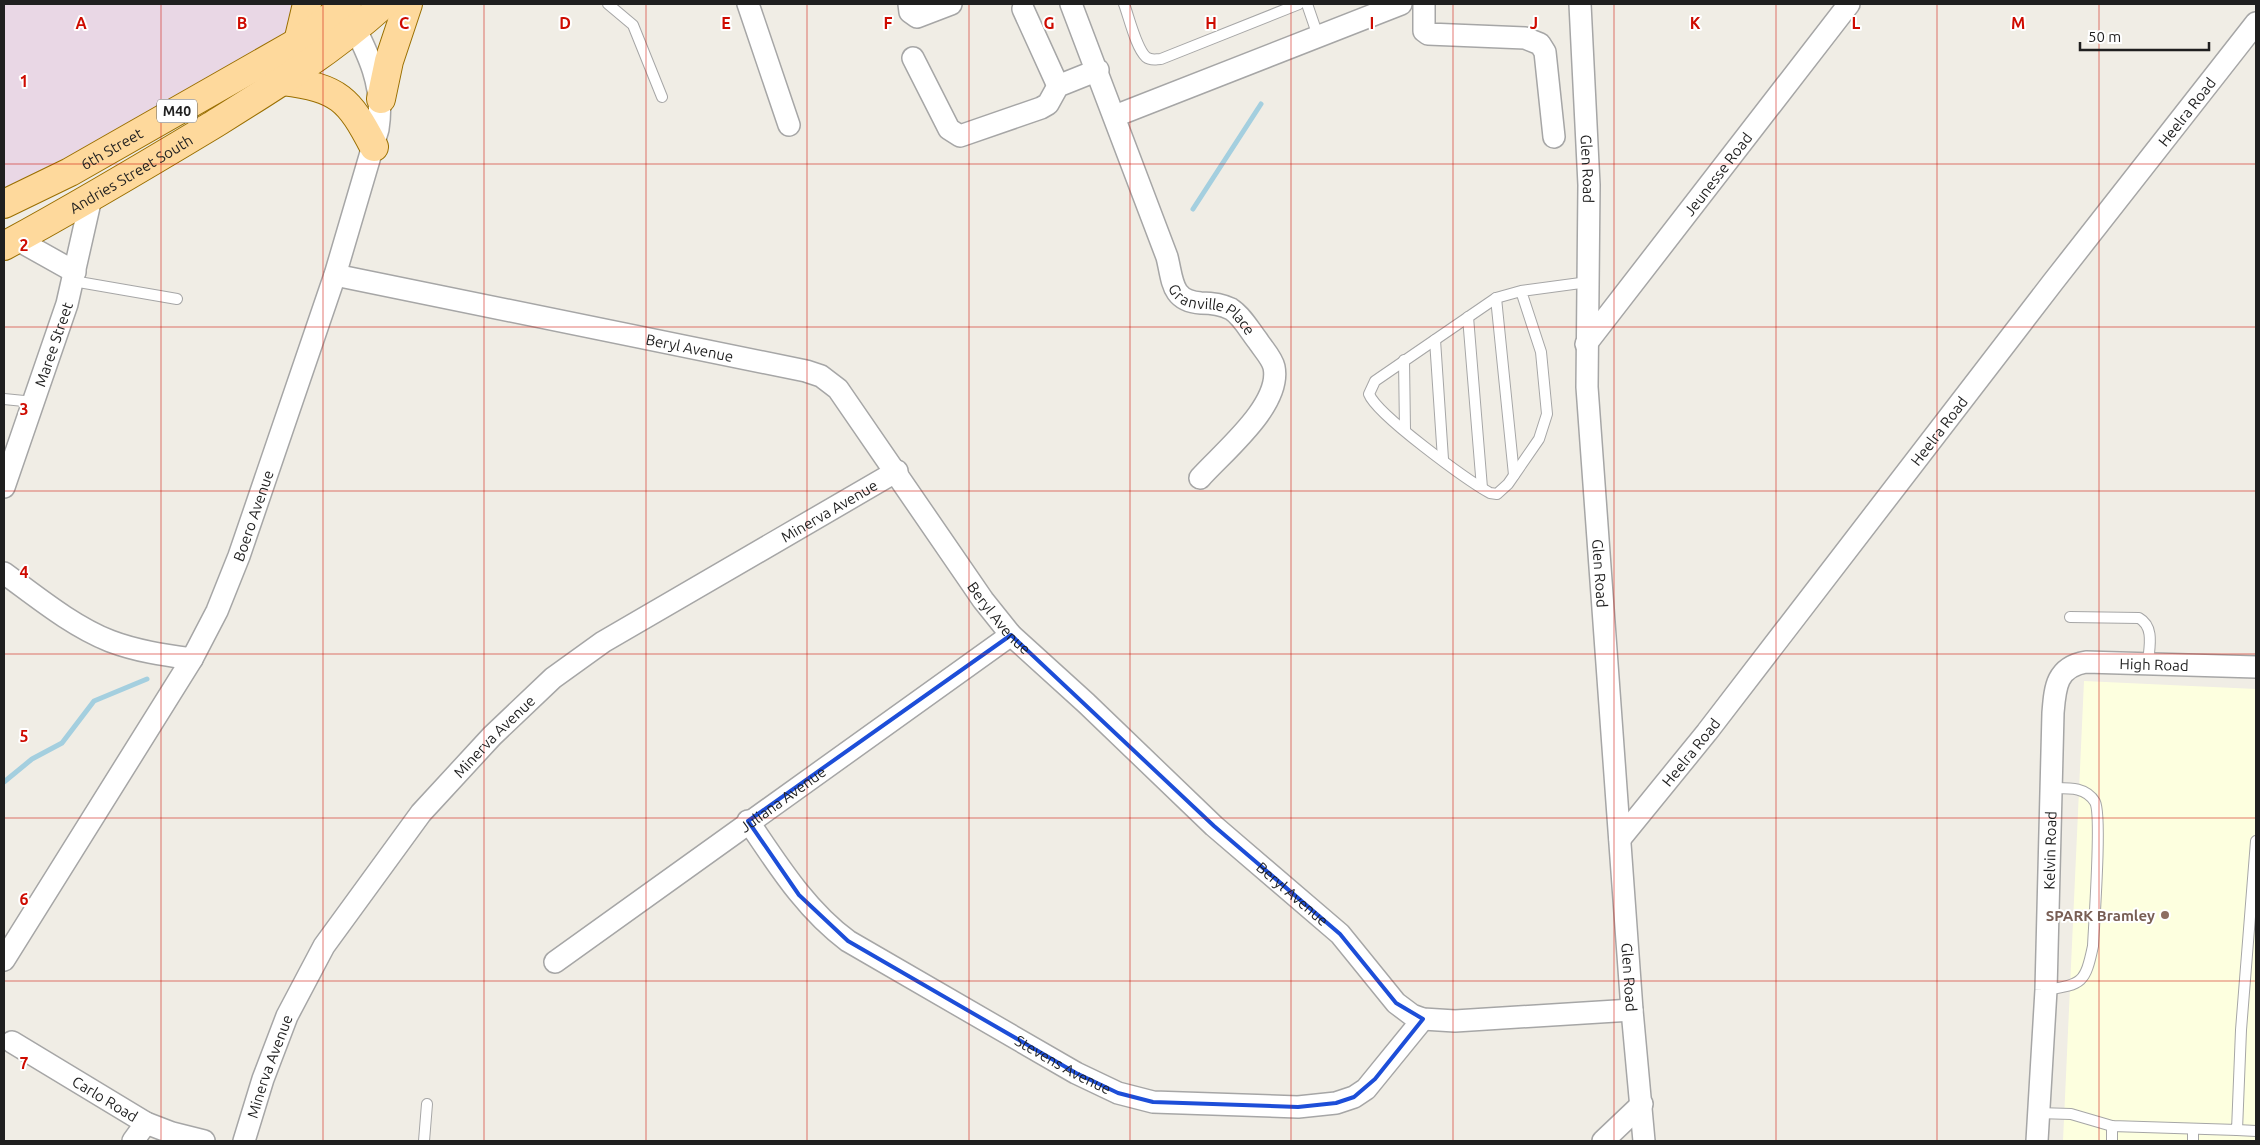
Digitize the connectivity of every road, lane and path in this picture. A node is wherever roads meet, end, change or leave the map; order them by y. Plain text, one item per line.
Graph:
1 (307, 4) edge
2 (384, 4) edge
3 (408, 4) edge
4 (608, 4) edge
5 (748, 4) edge
6 (909, 4) edge
7 (952, 4) edge
8 (1071, 4) edge
9 (1124, 4) edge
10 (1299, 4) edge
11 (1307, 4) edge
12 (1400, 4) edge
13 (1424, 4) edge
14 (1580, 4) edge
15 (1849, 4) edge
16 (1023, 9) dead end
17 (347, 11) edge
18 (2256, 23) edge
19 (1318, 36) junction
20 (298, 42) junction
21 (913, 58) dead end
22 (1098, 70) junction
23 (283, 81) junction
24 (1058, 86) junction
25 (662, 97) dead end
26 (381, 98) junction
27 (1115, 116) junction
28 (789, 126) dead end
29 (1554, 137) dead end
30 (374, 148) junction
31 (91, 198) junction
32 (4, 204) edge
33 (10, 242) edge
34 (335, 275) junction
35 (74, 276) junction
36 (1588, 282) junction
37 (1521, 291) junction
38 (1496, 298) junction
39 (177, 300) dead end
40 (1468, 317) junction
41 (1434, 340) junction
42 (1586, 344) junction
43 (1404, 360) junction
44 (4, 400) edge
45 (34, 402) junction
46 (1405, 430) junction
47 (1443, 459) junction
48 (897, 471) junction
49 (1514, 475) junction
50 (1200, 478) dead end
51 (4, 487) edge
52 (1482, 488) junction
53 (4, 573) edge
54 (2070, 617) dead end
55 (1010, 635) junction
56 (192, 659) junction
57 (2148, 663) junction
58 (2256, 667) edge
59 (2059, 680) joint
60 (2053, 788) junction
61 (748, 821) junction
62 (1620, 839) junction
63 (2256, 841) edge
64 (4, 960) edge
65 (555, 962) dead end
66 (2046, 990) junction
67 (1632, 1010) junction
68 (1423, 1019) junction
69 (12, 1042) dead end
70 (427, 1104) dead end
71 (1642, 1104) junction
72 (2038, 1113) junction
73 (146, 1123) junction
74 (2112, 1126) junction
75 (2193, 1130) junction
76 (2238, 1130) junction
77 (2256, 1131) edge
78 (133, 1141) edge
79 (204, 1141) edge
80 (244, 1141) edge
81 (424, 1141) edge
82 (1603, 1141) edge
83 (1644, 1141) edge
84 (2037, 1141) edge
85 (2112, 1141) edge
86 (2193, 1141) edge

1 - 20 main road
2 - 17 main road, M40
3 - 26 main road
4 - 25 lane
5 - 28 street
6 - 7 street
8 - 22 street, Granville Place
9 - 10 lane
11 - 19 lane
12 - 19 street
13 - 29 street
14 - 36 street, Glen Road
15 - 42 street, Jeunesse Road
16 - 24 street
17 - 20 main road, 6th Street / M40
17 - 23 main road, Andries Street South / M40
17 - 26 street, Boero Avenue
18 - 62 street, Heelra Road
19 - 27 street
20 - 32 main road, 6th Street / M40
21 - 24 street
22 - 24 street
22 - 27 street, Granville Place
23 - 30 main road
23 - 31 main road, Andries Street South / M40
26 - 30 street, Boero Avenue
27 - 50 street, Granville Place
30 - 34 street, Boero Avenue
31 - 33 main road, Andries Street South / M40
31 - 35 street, Maree Street
33 - 35 street
34 - 48 street, Beryl Avenue
34 - 56 street, Boero Avenue
35 - 39 lane
35 - 45 street, Maree Street
36 - 37 lane
36 - 42 street, Glen Road
37 - 38 lane
37 - 49 lane
38 - 40 lane
38 - 49 lane
40 - 41 lane
40 - 52 lane
41 - 43 lane
41 - 47 lane
42 - 62 street, Glen Road
43 - 46 lane
43 - 46 lane
44 - 45 lane
45 - 51 street, Maree Street
46 - 47 lane
47 - 52 lane
48 - 55 street, Beryl Avenue
48 - 80 street, Minerva Avenue
49 - 52 lane
53 - 56 street
54 - 57 lane
55 - 61 street, Juliana Avenue
55 - 68 street, Beryl Avenue
56 - 64 street, Boero Avenue
57 - 58 street, High Road
57 - 59 street, High Road
59 - 60 street, Kelvin Road
60 - 66 street, Kelvin Road
60 - 66 lane
61 - 65 street, Juliana Avenue
61 - 68 street, Stevens Avenue
62 - 67 street, Glen Road
63 - 76 lane
66 - 72 street, Kelvin Road
67 - 68 street, Beryl Avenue
67 - 71 street, Glen Road
69 - 73 street, Carlo Road
70 - 81 lane
71 - 82 street
71 - 83 street, Glen Road
72 - 74 lane
72 - 84 street, Kelvin Road
73 - 78 street
73 - 79 street, Carlo Road
74 - 75 lane
74 - 85 lane
75 - 76 lane
75 - 86 lane
76 - 77 lane

